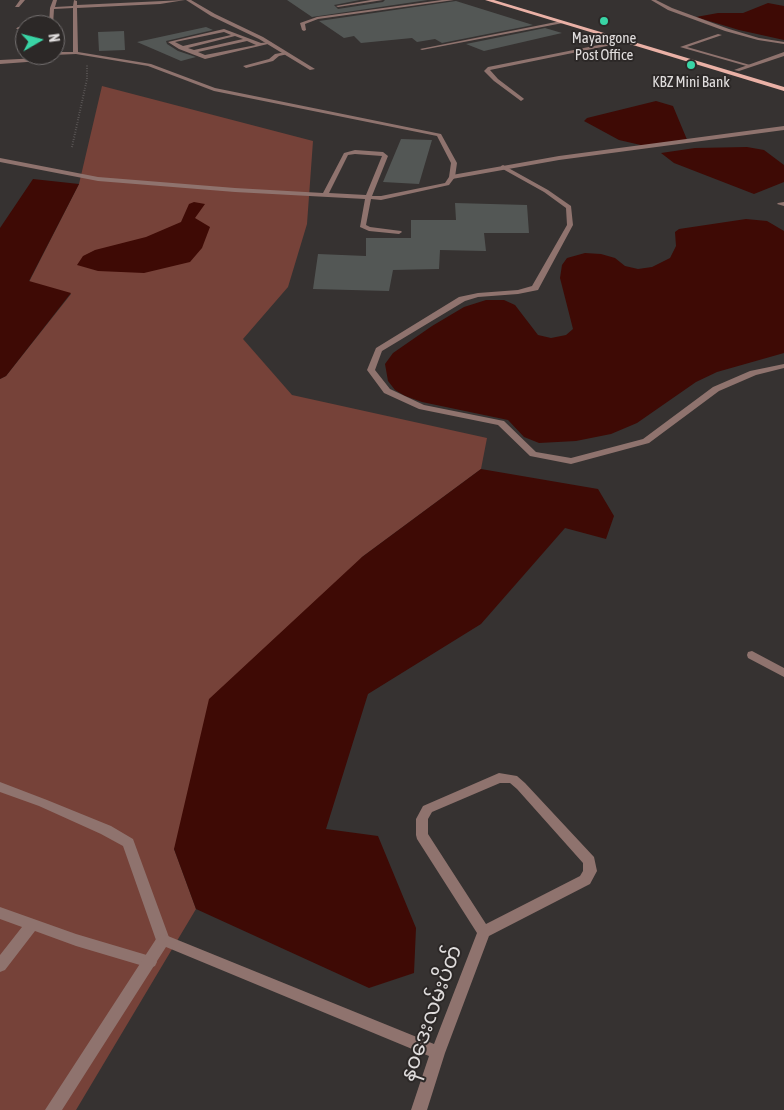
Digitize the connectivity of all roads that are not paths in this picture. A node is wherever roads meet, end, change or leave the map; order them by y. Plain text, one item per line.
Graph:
1 (23, 0) edge
2 (55, 0) edge
3 (75, 0) edge
4 (183, 0) edge
5 (188, 0) edge
6 (381, 0) edge
7 (452, 0) edge
8 (488, 0) edge
9 (507, 0) edge
10 (653, 0) edge
11 (16, 6) dead end
12 (338, 6) dead end
13 (75, 7) junction
14 (52, 8) junction
15 (534, 8) junction
16 (526, 11) junction
17 (52, 15) edge
18 (561, 22) junction
19 (304, 30) dead end
20 (720, 34) dead end
21 (235, 35) junction
22 (624, 38) junction
23 (247, 40) junction
24 (270, 43) junction
25 (784, 43) edge
26 (261, 45) junction
27 (181, 48) junction
28 (422, 50) dead end
29 (193, 52) junction
30 (76, 53) junction
31 (286, 53) junction
32 (65, 54) edge
33 (784, 54) edge
34 (15, 61) edge
35 (0, 62) edge
36 (246, 66) dead end
37 (312, 69) dead end
38 (741, 70) junction
39 (784, 84) edge
40 (784, 89) edge
41 (521, 99) dead end
42 (784, 128) edge
43 (0, 160) edge
44 (503, 167) junction
45 (452, 177) junction
46 (325, 194) junction
47 (368, 198) junction
48 (400, 232) dead end
49 (784, 366) edge
50 (752, 655) dead end
51 (784, 673) edge
52 (0, 787) edge
53 (0, 913) edge
54 (32, 924) junction
55 (484, 932) junction
56 (163, 940) junction
57 (150, 962) junction
58 (0, 966) edge
59 (438, 1053) junction
60 (53, 1110) edge
61 (419, 1110) edge

1 - 11 street
2 - 14 street
3 - 13 street
4 - 13 street
5 - 24 street
6 - 12 street
7 - 19 street
8 - 16 main road
9 - 15 main road
10 - 25 street
13 - 14 street
13 - 30 street
14 - 17 street
15 - 16 main road
15 - 22 main road
16 - 18 main road
18 - 22 main road
18 - 28 street
20 - 38 street
21 - 23 street
21 - 27 street
21 - 27 street
22 - 38 main road
22 - 41 street
23 - 26 street
23 - 29 street
24 - 26 street
24 - 31 street
26 - 29 street
27 - 29 street
30 - 32 street
30 - 45 street
31 - 36 street
31 - 37 street
33 - 38 street
34 - 35 street
38 - 39 main road
38 - 40 main road
42 - 44 street
43 - 46 street
44 - 45 street
44 - 49 street
45 - 47 street
46 - 47 street
46 - 47 street
47 - 48 street
50 - 51 street
52 - 56 street
53 - 54 street
54 - 57 street
54 - 58 street
55 - 55 street
55 - 59 street, နဝဒေးလမ်းပိတ်
56 - 57 street
56 - 59 street
57 - 60 street
59 - 61 street, နဝဒေးလမ်းပိတ်

